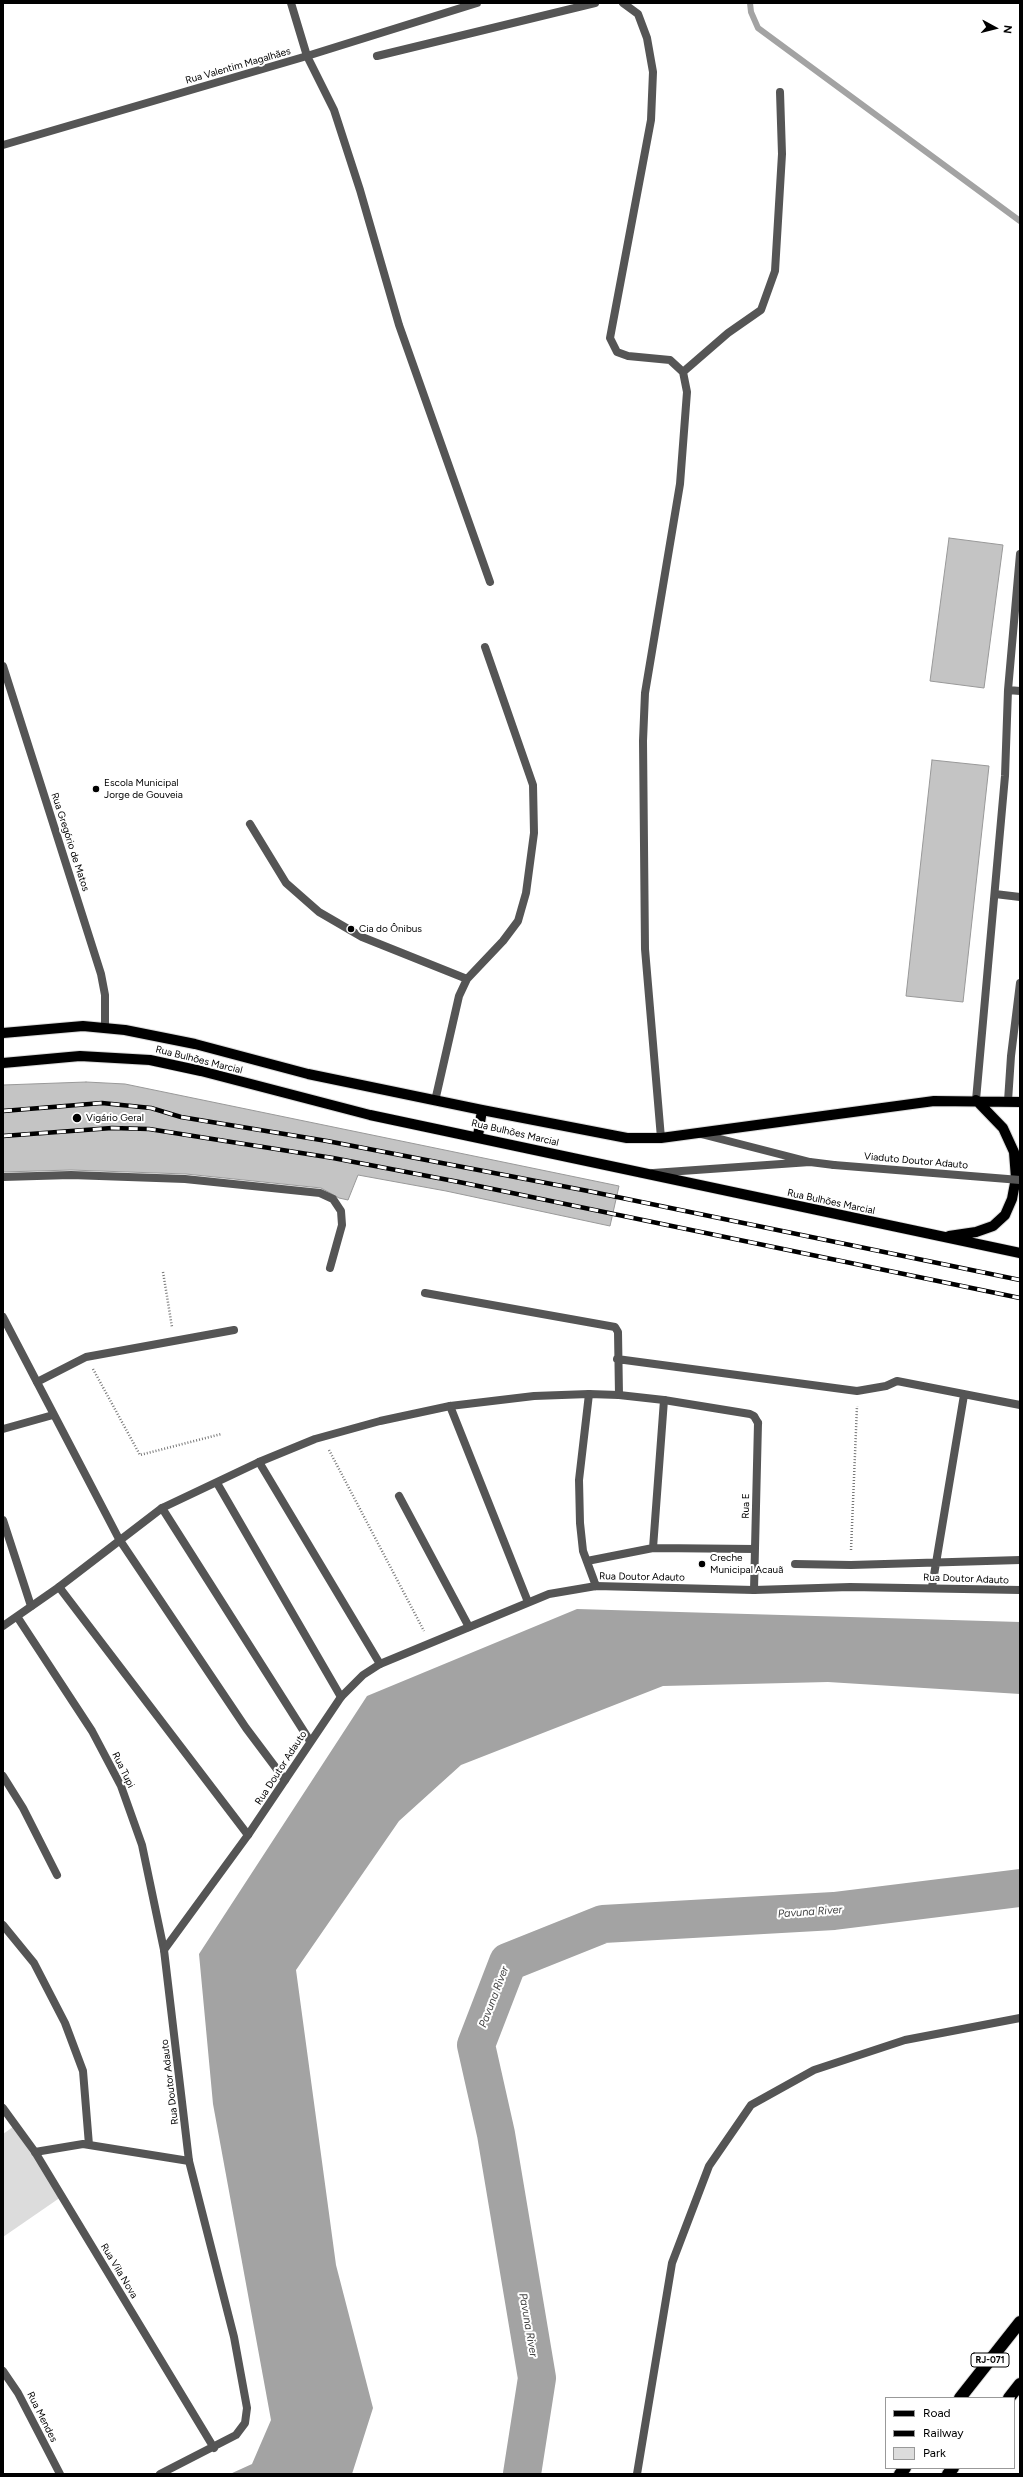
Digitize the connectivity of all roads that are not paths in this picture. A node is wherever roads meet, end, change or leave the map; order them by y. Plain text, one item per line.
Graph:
1 (291, 3) edge
2 (477, 3) edge
3 (595, 3) edge
4 (623, 3) edge
5 (307, 56) junction
6 (377, 56) dead end
7 (780, 92) dead end
8 (3, 146) edge
9 (683, 372) junction
10 (1020, 554) edge
11 (490, 582) dead end
12 (485, 647) dead end
13 (3, 666) edge
14 (1008, 690) junction
15 (1020, 691) edge
16 (250, 824) dead end
17 (995, 894) junction
18 (1020, 897) edge
19 (467, 979) junction
20 (1020, 983) edge
21 (105, 1027) junction
22 (3, 1033) edge
23 (3, 1063) edge
24 (435, 1100) junction
25 (976, 1100) junction
26 (1008, 1101) junction
27 (1020, 1102) edge
28 (482, 1110) junction
29 (698, 1133) junction
30 (478, 1136) junction
31 (662, 1138) junction
32 (810, 1162) junction
33 (638, 1174) junction
34 (3, 1177) edge
35 (1020, 1180) edge
36 (941, 1237) junction
37 (1020, 1254) edge
38 (330, 1268) dead end
39 (425, 1293) dead end
40 (3, 1317) edge
41 (234, 1330) dead end
42 (617, 1359) junction
43 (37, 1382) junction
44 (589, 1394) junction
45 (619, 1395) junction
46 (964, 1395) junction
47 (664, 1400) junction
48 (1020, 1405) edge
49 (450, 1406) junction
50 (53, 1415) junction
51 (3, 1430) edge
52 (259, 1462) junction
53 (217, 1483) junction
54 (399, 1496) dead end
55 (162, 1508) junction
56 (3, 1520) edge
57 (119, 1539) junction
58 (653, 1548) junction
59 (755, 1549) junction
60 (1020, 1560) edge
61 (587, 1561) junction
62 (937, 1561) junction
63 (795, 1564) dead end
64 (596, 1586) junction
65 (59, 1587) junction
66 (932, 1587) junction
67 (754, 1590) junction
68 (1020, 1590) edge
69 (528, 1602) junction
70 (31, 1606) junction
71 (18, 1618) junction
72 (3, 1626) edge
73 (469, 1627) junction
74 (380, 1664) junction
75 (341, 1697) junction
76 (310, 1741) junction
77 (3, 1776) edge
78 (285, 1780) junction
79 (248, 1836) junction
80 (57, 1875) dead end
81 (3, 1925) edge
82 (164, 1950) junction
83 (1020, 2018) edge
84 (3, 2108) edge
85 (88, 2144) junction
86 (35, 2152) junction
87 (189, 2161) junction
88 (1020, 2322) edge
89 (3, 2371) edge
90 (1020, 2384) edge
91 (961, 2397) edge
92 (1010, 2397) edge
93 (214, 2448) junction
94 (60, 2474) edge
95 (160, 2474) edge
96 (637, 2474) edge

1 - 5 street
2 - 5 street, Rua Valentim Magalhães
3 - 6 street
4 - 9 street
5 - 8 street, Rua Valentim Magalhães
5 - 11 street
7 - 9 street
9 - 31 street
10 - 14 street
12 - 19 street
13 - 21 street, Rua Gregório de Matos
14 - 15 street
14 - 17 street
16 - 19 street
17 - 18 street
17 - 25 street
19 - 24 street
20 - 26 street
21 - 22 main road, Rua Bulhões Marcial
21 - 24 main road, Rua Bulhões Marcial
23 - 30 main road, Rua Bulhões Marcial
24 - 28 main road, Rua Bulhões Marcial
25 - 26 main road, Rua Bulhões Marcial
25 - 29 main road, Rua Bulhões Marcial
25 - 36 main road
26 - 27 main road, Rua Bulhões Marcial
28 - 30 main road
28 - 31 main road, Rua Bulhões Marcial
29 - 31 main road, Rua Bulhões Marcial
29 - 32 street, Viaduto Doutor Adauto
30 - 33 main road, Rua Bulhões Marcial
32 - 33 street, Viaduto Doutor Adauto
32 - 35 street, Viaduto Doutor Adauto, bridge
33 - 36 main road, Rua Bulhões Marcial
34 - 38 street
36 - 37 main road, Rua Bulhões Marcial
39 - 42 street
40 - 43 street
41 - 43 street
42 - 45 street
42 - 46 street
43 - 50 street
44 - 45 street
44 - 49 street
44 - 61 street
45 - 47 street
46 - 48 street
46 - 62 street
47 - 58 street
47 - 59 street, Rua E
49 - 52 street
49 - 69 street
50 - 51 street
50 - 57 street
52 - 53 street
52 - 74 street
53 - 55 street
53 - 75 street
54 - 73 street
55 - 57 street
55 - 76 street
56 - 70 street
57 - 65 street
57 - 78 street
58 - 59 street
58 - 61 street
59 - 67 street, Rua E
60 - 62 street
61 - 64 street
62 - 63 street
62 - 66 street
64 - 67 street, Rua Doutor Adauto
64 - 69 street, Rua Doutor Adauto
65 - 70 street
65 - 79 street
66 - 67 street, Rua Doutor Adauto
66 - 68 street, Rua Doutor Adauto
69 - 73 street, Rua Doutor Adauto
70 - 71 street
71 - 72 street
71 - 82 street, Rua Tupi
73 - 74 street, Rua Doutor Adauto
74 - 75 street, Rua Doutor Adauto
75 - 76 street, Rua Doutor Adauto
76 - 78 street, Rua Doutor Adauto
77 - 80 street
78 - 79 street, Rua Doutor Adauto
79 - 82 street, Rua Doutor Adauto
81 - 85 street
82 - 87 street, Rua Doutor Adauto
83 - 96 street
84 - 86 street, Rua Vila Nova
85 - 86 street
85 - 87 street
86 - 93 street, Rua Vila Nova
87 - 93 street, Rua Doutor Adauto
88 - 91 highway, RJ-071
89 - 94 street, Rua Mendes
90 - 92 highway
93 - 95 street, Rua Doutor Adauto

